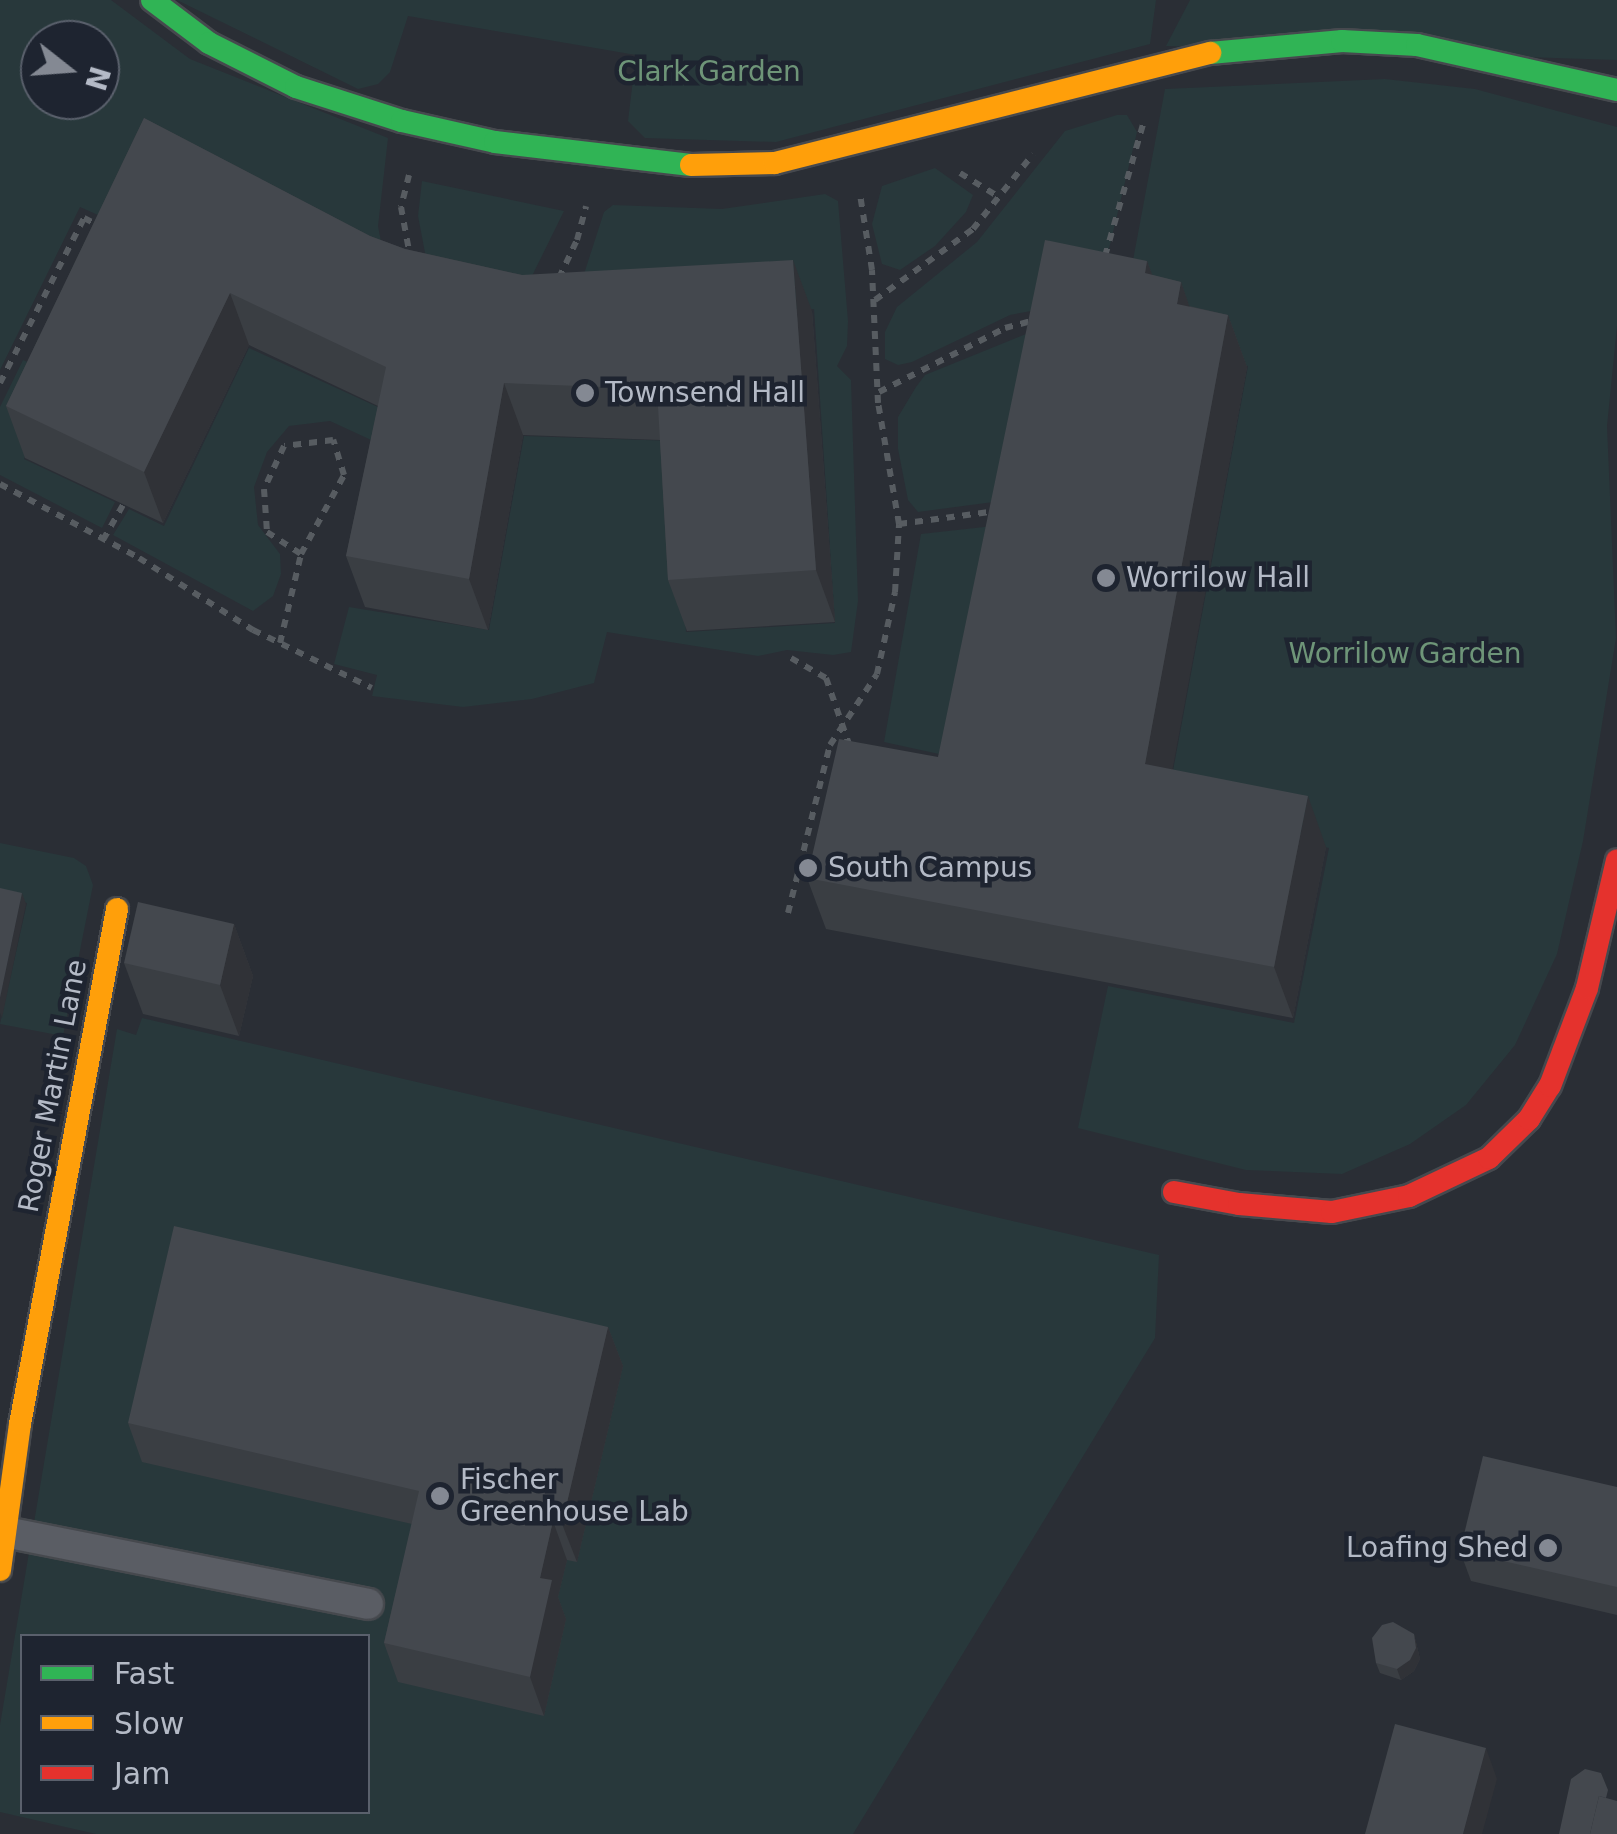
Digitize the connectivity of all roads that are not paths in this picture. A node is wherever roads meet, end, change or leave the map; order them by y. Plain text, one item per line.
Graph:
1 (152, 0) edge
2 (1617, 90) edge
3 (1617, 860) edge
4 (117, 909) dead end
5 (1174, 1192) dead end
6 (5, 1532) junction
7 (0, 1570) edge
8 (368, 1604) dead end

1 - 2 street
3 - 5 street
4 - 6 street, Roger Martin Lane
6 - 7 street, Roger Martin Lane
6 - 8 lane

